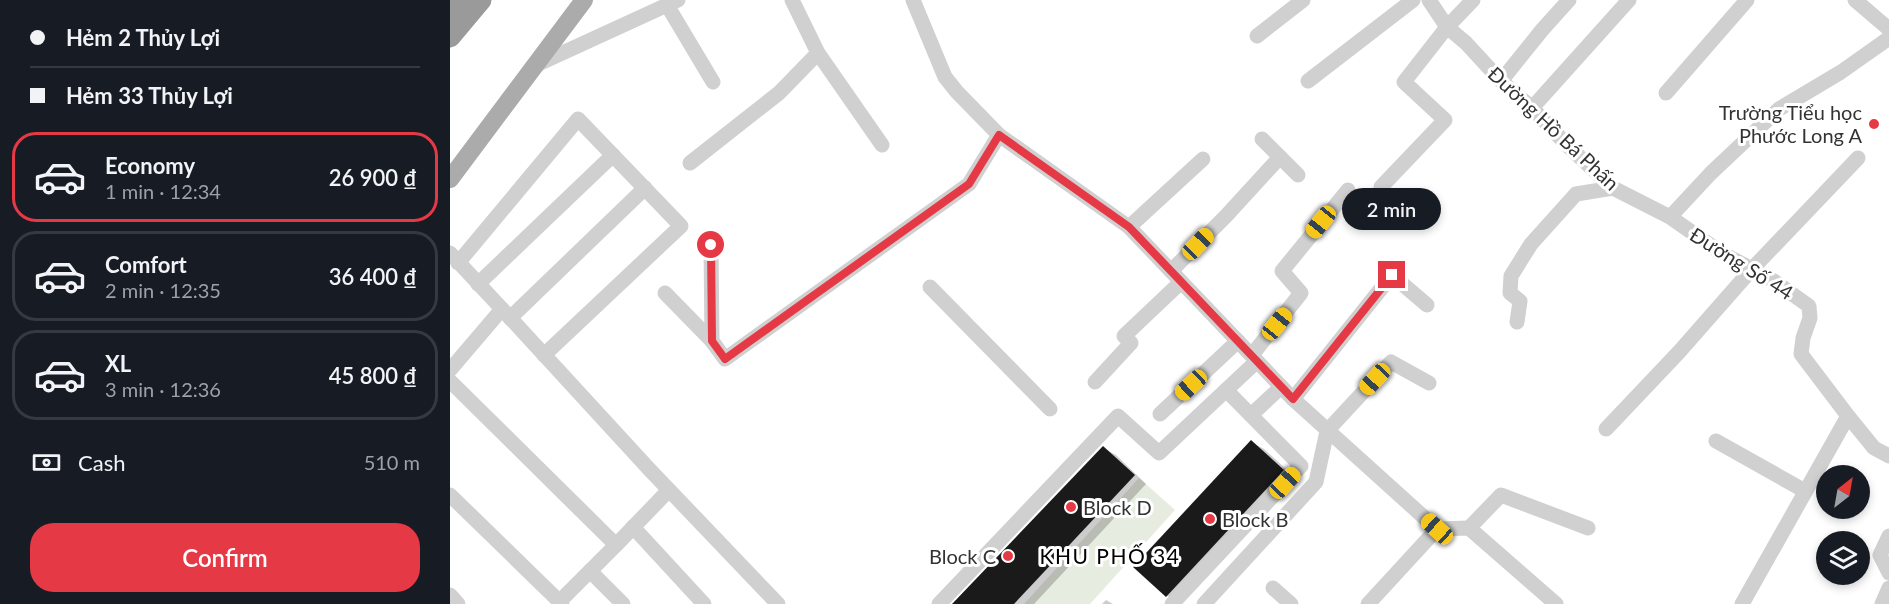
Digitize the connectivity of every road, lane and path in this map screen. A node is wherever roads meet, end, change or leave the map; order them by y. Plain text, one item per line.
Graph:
1 (461, 0) edge
2 (481, 0) edge
3 (584, 0) edge
4 (792, 0) edge
5 (913, 0) edge
6 (1303, 0) edge
7 (1413, 0) edge
8 (1429, 0) edge
9 (1473, 0) edge
10 (1569, 0) edge
11 (1629, 0) edge
12 (1747, 0) edge
13 (1855, 0) edge
14 (673, 2) edge
15 (450, 13) edge
16 (1447, 27) junction
17 (1889, 29) edge
18 (1257, 36) dead end
19 (450, 37) edge
20 (1889, 38) edge
21 (818, 52) junction
22 (534, 66) junction
23 (1308, 81) dead end
24 (1501, 81) junction
25 (713, 82) dead end
26 (1666, 93) dead end
27 (1532, 108) junction
28 (999, 135) junction
29 (1262, 139) dead end
30 (882, 146) dead end
31 (613, 155) junction
32 (1280, 157) junction
33 (1858, 158) dead end
34 (1203, 159) dead end
35 (690, 163) dead end
36 (1298, 175) dead end
37 (450, 179) edge
38 (1381, 187) dead end
39 (645, 188) junction
40 (1613, 188) junction
41 (1348, 190) dead end
42 (1670, 217) junction
43 (1129, 227) junction
44 (711, 245) dead end
45 (452, 255) edge
46 (1752, 269) junction
47 (1176, 276) junction
48 (478, 284) junction
49 (930, 287) dead end
50 (665, 293) dead end
51 (1427, 305) dead end
52 (506, 314) junction
53 (1517, 322) dead end
54 (712, 341) junction
55 (1238, 341) junction
56 (544, 355) junction
57 (1254, 358) junction
58 (450, 370) edge
59 (450, 381) edge
60 (1095, 382) dead end
61 (1429, 383) dead end
62 (1281, 387) junction
63 (1227, 390) junction
64 (1293, 399) junction
65 (1050, 409) dead end
66 (1160, 414) dead end
67 (1251, 415) junction
68 (1848, 416) junction
69 (1606, 429) dead end
70 (1328, 431) junction
71 (1716, 441) dead end
72 (1889, 456) edge
73 (669, 490) junction
74 (1805, 491) junction
75 (450, 495) edge
76 (633, 528) junction
77 (1469, 528) junction
78 (1588, 528) dead end
79 (1437, 529) junction
80 (1889, 536) edge
81 (616, 545) junction
82 (590, 571) junction
83 (1889, 573) edge
84 (1274, 588) dead end
85 (1889, 588) edge
86 (450, 595) edge
87 (561, 603) edge
88 (458, 604) edge
89 (623, 604) edge
90 (704, 604) edge
91 (778, 604) edge
92 (939, 604) edge
93 (1172, 604) edge
94 (1204, 604) edge
95 (1291, 604) edge
96 (1368, 604) edge
97 (1556, 604) edge
98 (1742, 604) edge
99 (1882, 604) edge

1 - 15 highway
2 - 19 highway
3 - 22 main road
4 - 21 street
5 - 28 street
6 - 18 street
7 - 23 street
8 - 16 street, Đường Hồ Bá Phấn
9 - 16 street
10 - 24 street
11 - 27 street
12 - 26 street
13 - 17 street
14 - 22 street
14 - 25 street
16 - 24 street, Đường Hồ Bá Phấn
16 - 38 street
20 - 42 street
21 - 30 street
21 - 35 street
22 - 37 main road
24 - 27 street, Đường Hồ Bá Phấn
27 - 40 street, Đường Hồ Bá Phấn
28 - 43 street
28 - 54 street
29 - 32 street
31 - 39 street
31 - 45 street
31 - 48 street
32 - 36 street
32 - 47 street
33 - 46 street
34 - 43 street
39 - 52 street
39 - 56 street
40 - 42 street, Đường Hồ Bá Phấn
40 - 53 street
41 - 57 street
42 - 46 street, Đường Số 44
43 - 47 street
44 - 54 street
45 - 48 street
46 - 68 street, Đường Số 44
46 - 69 street
47 - 55 street
47 - 60 street
48 - 52 street
49 - 65 street
50 - 54 street
51 - 64 street
52 - 56 street
52 - 58 street
55 - 57 street
55 - 66 street
56 - 73 street
57 - 62 street
57 - 63 street
59 - 81 street
61 - 70 street
62 - 64 street
62 - 67 street
63 - 67 street
63 - 92 street
64 - 70 street
67 - 93 street
68 - 72 street, Đường Số 44
68 - 74 street
70 - 79 street
70 - 94 street
71 - 74 street
73 - 76 street
73 - 91 street
74 - 98 street
75 - 87 street
76 - 81 street
76 - 90 street
77 - 78 street
77 - 79 street
77 - 97 street
79 - 96 street
80 - 83 street
81 - 82 street
82 - 87 street
82 - 89 street
84 - 95 street
85 - 99 street
86 - 88 street

